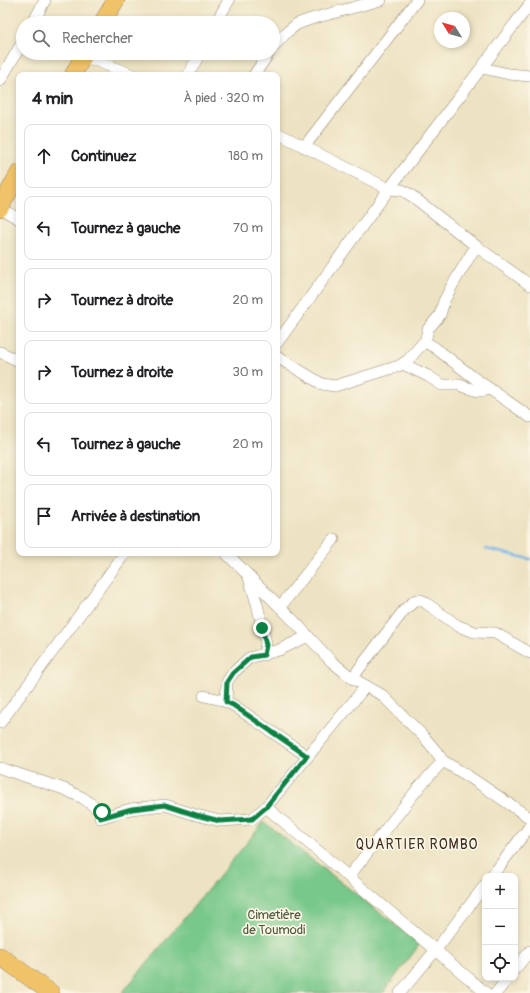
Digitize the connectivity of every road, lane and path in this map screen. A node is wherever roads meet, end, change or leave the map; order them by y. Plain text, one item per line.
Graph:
1 (45, 0) edge
2 (116, 0) edge
3 (229, 0) edge
4 (381, 0) edge
5 (417, 0) edge
6 (530, 4) edge
7 (37, 16) edge
8 (106, 16) edge
9 (220, 16) edge
10 (280, 39) edge
11 (16, 53) edge
12 (81, 60) edge
13 (98, 60) edge
14 (196, 60) edge
15 (264, 60) edge
16 (482, 68) junction
17 (75, 72) edge
18 (126, 72) edge
19 (190, 72) edge
20 (256, 72) edge
21 (530, 76) edge
22 (0, 81) edge
23 (280, 135) edge
24 (304, 147) junction
25 (16, 179) edge
26 (389, 189) junction
27 (0, 208) edge
28 (16, 217) edge
29 (476, 246) junction
30 (530, 285) edge
31 (280, 339) edge
32 (425, 342) junction
33 (0, 352) edge
34 (280, 359) edge
35 (16, 360) edge
36 (403, 364) junction
37 (490, 389) junction
38 (530, 416) edge
39 (334, 539) dead end
40 (123, 556) edge
41 (229, 556) edge
42 (249, 576) junction
43 (280, 607) junction
44 (308, 636) junction
45 (530, 653) edge
46 (264, 655) junction
47 (352, 678) junction
48 (366, 686) junction
49 (204, 696) dead end
50 (226, 702) junction
51 (0, 724) edge
52 (307, 756) junction
53 (443, 761) junction
54 (0, 768) edge
55 (266, 807) junction
56 (530, 818) edge
57 (530, 826) edge
58 (494, 873) edge
59 (349, 876) junction
60 (482, 889) edge
61 (435, 951) junction
62 (530, 951) edge
63 (0, 956) edge
64 (518, 965) edge
65 (506, 981) edge
66 (51, 993) edge
67 (400, 993) edge
68 (486, 993) edge
69 (496, 993) edge

1 - 7 street
2 - 8 main road
3 - 9 street
4 - 10 street
5 - 24 street
6 - 16 street
11 - 22 street
12 - 17 main road
13 - 18 street
14 - 19 street
15 - 20 street
16 - 21 street
16 - 26 street
23 - 24 street
24 - 26 street
25 - 27 main road
26 - 29 street
26 - 31 street
27 - 28 street
29 - 30 street
29 - 32 street
32 - 36 street
32 - 37 street
33 - 35 street
34 - 36 street
36 - 37 street
37 - 38 street
39 - 43 street
40 - 51 street
41 - 42 street
42 - 43 street
42 - 46 street
43 - 44 street
44 - 46 street
44 - 47 street
45 - 47 street
46 - 50 street
47 - 48 street
48 - 52 street
48 - 53 street
49 - 50 street
50 - 52 street
52 - 55 street
53 - 56 street
53 - 59 street
54 - 55 street
55 - 59 street
57 - 58 street
59 - 61 street
60 - 61 street
61 - 67 street
61 - 68 street
62 - 64 street
63 - 66 main road
65 - 69 street

